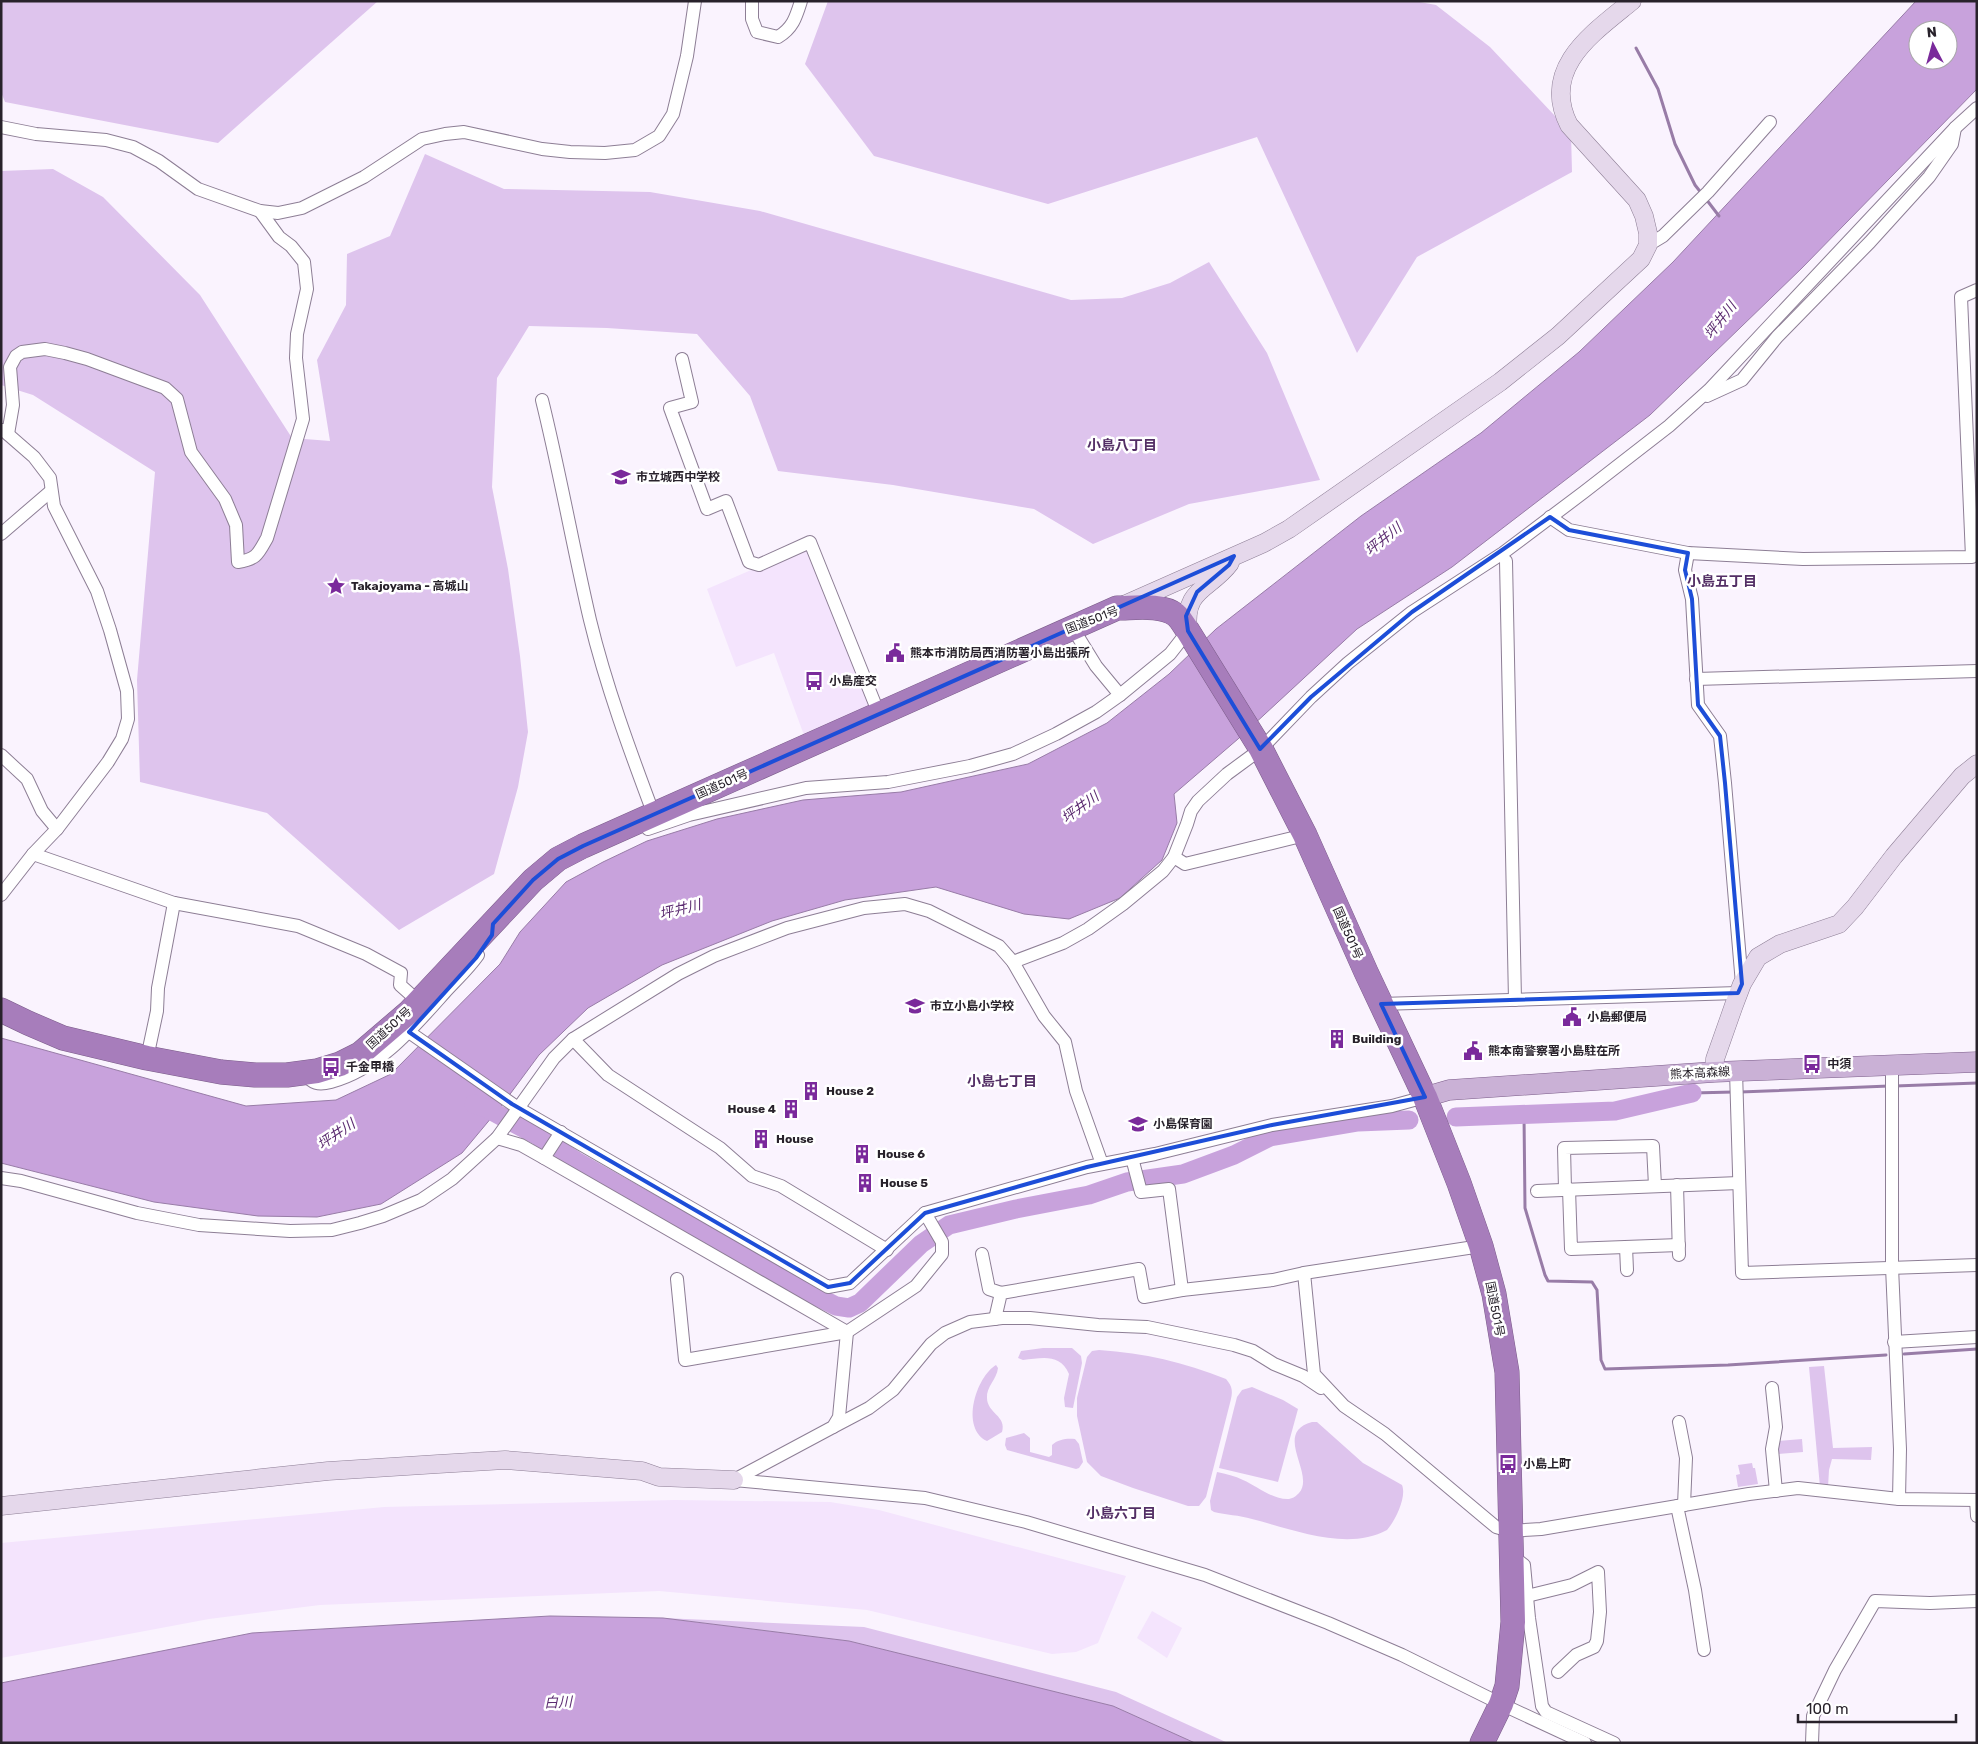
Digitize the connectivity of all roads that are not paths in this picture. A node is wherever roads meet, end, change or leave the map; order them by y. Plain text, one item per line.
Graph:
1 (696, 1) edge
2 (752, 1) edge
3 (801, 1) edge
4 (1628, 3) edge
5 (1977, 108) edge
6 (1770, 122) dead end
7 (1, 128) edge
8 (260, 211) junction
9 (1648, 245) junction
10 (1977, 290) edge
11 (682, 359) dead end
12 (542, 400) dead end
13 (5, 431) edge
14 (51, 491) junction
15 (1550, 517) junction
16 (1, 534) edge
17 (1688, 553) junction
18 (1234, 556) junction
19 (1506, 561) dead end
20 (1117, 608) junction
21 (1072, 627) junction
22 (1189, 633) junction
23 (1977, 671) edge
24 (1696, 679) junction
25 (1120, 695) junction
26 (879, 714) junction
27 (1259, 746) junction
28 (1, 755) edge
29 (1977, 764) edge
30 (654, 815) junction
31 (57, 829) junction
32 (1306, 836) junction
33 (33, 854) junction
34 (1174, 856) junction
35 (2, 894) edge
36 (174, 903) junction
37 (493, 924) junction
38 (1012, 962) junction
39 (1740, 988) junction
40 (1515, 1000) junction
41 (418, 1002) junction
42 (1381, 1004) junction
43 (1, 1010) edge
44 (413, 1034) junction
45 (573, 1039) junction
46 (147, 1058) junction
47 (1977, 1062) edge
48 (1892, 1065) junction
49 (1736, 1071) junction
50 (1714, 1072) junction
51 (305, 1073) junction
52 (1426, 1097) junction
53 (515, 1108) junction
54 (561, 1132) junction
55 (498, 1136) junction
56 (544, 1158) junction
57 (1132, 1158) junction
58 (1102, 1164) junction
59 (1, 1178) edge
60 (1739, 1183) junction
61 (1677, 1185) junction
62 (1655, 1186) junction
63 (1567, 1189) junction
64 (1537, 1190) dead end
65 (925, 1213) junction
66 (1482, 1246) junction
67 (1626, 1247) junction
68 (887, 1250) junction
69 (982, 1254) dead end
70 (1977, 1265) edge
71 (1892, 1267) junction
72 (1627, 1270) dead end
73 (1304, 1273) junction
74 (677, 1279) dead end
75 (1182, 1290) junction
76 (1002, 1293) junction
77 (995, 1319) junction
78 (847, 1332) junction
79 (1977, 1337) edge
80 (1894, 1342) junction
81 (1772, 1388) dead end
82 (1339, 1400) junction
83 (1679, 1422) dead end
84 (833, 1427) junction
85 (734, 1480) junction
86 (1776, 1491) junction
87 (1899, 1499) junction
88 (1976, 1500) edge
89 (1, 1506) edge
90 (1680, 1506) junction
91 (1977, 1516) edge
92 (1510, 1531) junction
93 (1510, 1555) junction
94 (1527, 1596) junction
95 (1977, 1601) edge
96 (1704, 1650) dead end
97 (1558, 1672) dead end
98 (1498, 1709) junction
99 (1482, 1743) edge
100 (1585, 1743) edge
101 (1614, 1743) edge
102 (1812, 1743) edge

1 - 8 street
2 - 3 street
4 - 9 street
5 - 15 street
6 - 9 street
7 - 8 street
8 - 13 street
9 - 18 street
10 - 17 street
11 - 26 street
12 - 30 street
13 - 14 street
14 - 16 street
14 - 31 street
15 - 17 street
15 - 27 street
17 - 24 street
18 - 20 street
18 - 22 street
19 - 40 street
20 - 21 highway, 国道501号
20 - 22 highway, 国道501号
21 - 25 street
21 - 26 highway, 国道501号
22 - 25 street
22 - 27 highway, 国道501号
23 - 24 street
24 - 39 street
25 - 37 street
26 - 30 highway, 国道501号
27 - 32 highway, 国道501号
27 - 34 street
28 - 31 street
29 - 39 street
30 - 37 highway, 国道501号
31 - 33 street
32 - 34 street
32 - 42 highway, 国道501号
33 - 35 street
33 - 36 street
34 - 38 street
36 - 41 street
36 - 46 street
37 - 41 highway, 国道501号
37 - 44 street
38 - 45 street
38 - 58 street
39 - 40 street
39 - 50 street
40 - 42 street
41 - 51 highway, 国道501号
42 - 52 highway, 国道501号
43 - 46 highway, 国道501号
44 - 51 street
44 - 53 street
45 - 53 street
45 - 68 street
46 - 51 highway, 国道501号
47 - 48 main road, 熊本高森線
48 - 49 main road, 熊本高森線
48 - 71 street
49 - 50 main road, 熊本高森線
49 - 60 street
50 - 52 main road, 熊本高森線
52 - 57 street
52 - 66 highway, 国道501号
53 - 54 street
53 - 55 street
54 - 56 street
54 - 68 street
55 - 56 street
55 - 59 street
56 - 78 street
57 - 58 street
57 - 75 street
58 - 65 street
60 - 61 street
60 - 71 street
61 - 62 street
61 - 67 street
62 - 63 street
62 - 63 street
63 - 64 street
63 - 67 street
65 - 68 street
65 - 78 street
66 - 73 street
66 - 92 highway, 国道501号
67 - 72 street
69 - 76 street
70 - 71 street
71 - 80 street
73 - 75 street
73 - 82 street
74 - 78 street
75 - 76 street
76 - 77 street
77 - 82 street
77 - 84 street
78 - 84 street
79 - 80 street
80 - 87 street
81 - 86 street
82 - 92 street
83 - 90 street
84 - 85 street
85 - 89 street
85 - 98 street
86 - 87 street
86 - 90 street
87 - 88 street
88 - 91 street
90 - 92 street
90 - 96 street
92 - 93 highway, 国道501号
93 - 94 street
93 - 98 highway, 国道501号
94 - 97 street
94 - 101 street
95 - 102 street
98 - 99 highway, 国道501号
98 - 100 street

